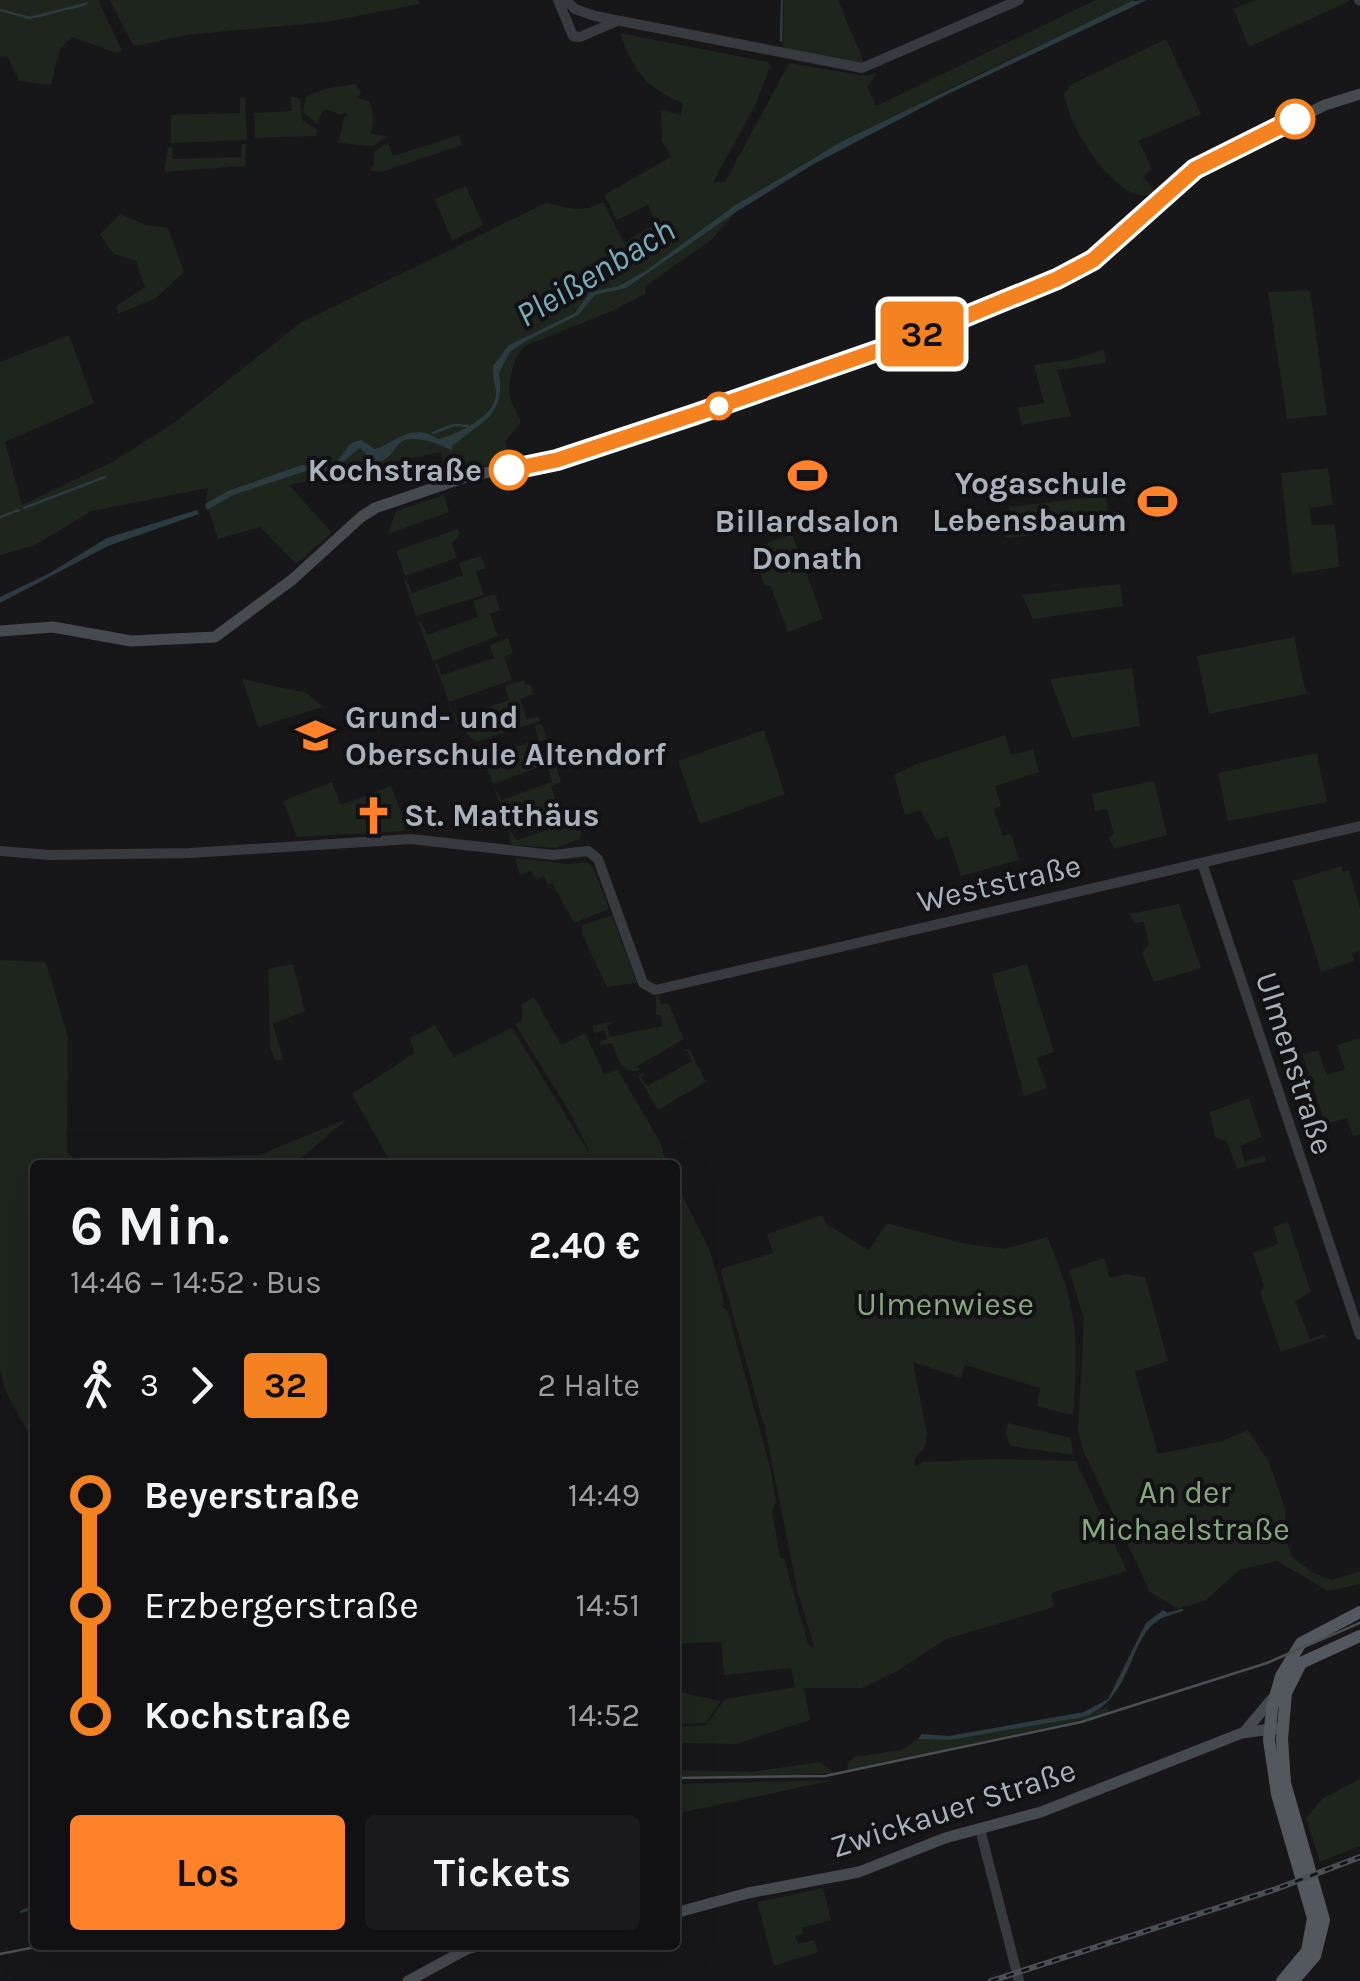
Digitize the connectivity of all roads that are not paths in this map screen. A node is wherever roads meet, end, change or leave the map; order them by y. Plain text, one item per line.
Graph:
1 (558, 0) edge
2 (566, 0) edge
3 (1018, 0) edge
4 (582, 12) junction
5 (566, 21) junction
6 (596, 22) junction
7 (1360, 94) edge
8 (0, 631) edge
9 (1360, 826) edge
10 (0, 852) edge
11 (1202, 862) junction
12 (1360, 1335) edge
13 (1360, 1612) edge
14 (1360, 1636) edge
15 (1276, 1693) junction
16 (1276, 1728) junction
17 (1242, 1733) junction
18 (980, 1828) junction
19 (680, 1912) edge
20 (465, 1950) edge
21 (408, 1981) edge
22 (1019, 1981) edge
23 (1282, 1981) edge
24 (1293, 1981) edge

1 - 5 street
2 - 4 street
3 - 6 street
4 - 5 street
4 - 6 street
5 - 6 street
7 - 8 main road
9 - 11 street, Weststraße
10 - 11 street, Weststraße
11 - 12 street, Ulmenstraße
13 - 15 main road, Zwickauer Straße
14 - 16 main road
15 - 16 main road
15 - 17 main road, Zwickauer Straße
16 - 17 main road, Zwickauer Straße
16 - 23 main road
16 - 24 main road
17 - 18 main road, Zwickauer Straße
18 - 19 main road, Zwickauer Straße
18 - 22 street
20 - 21 main road

